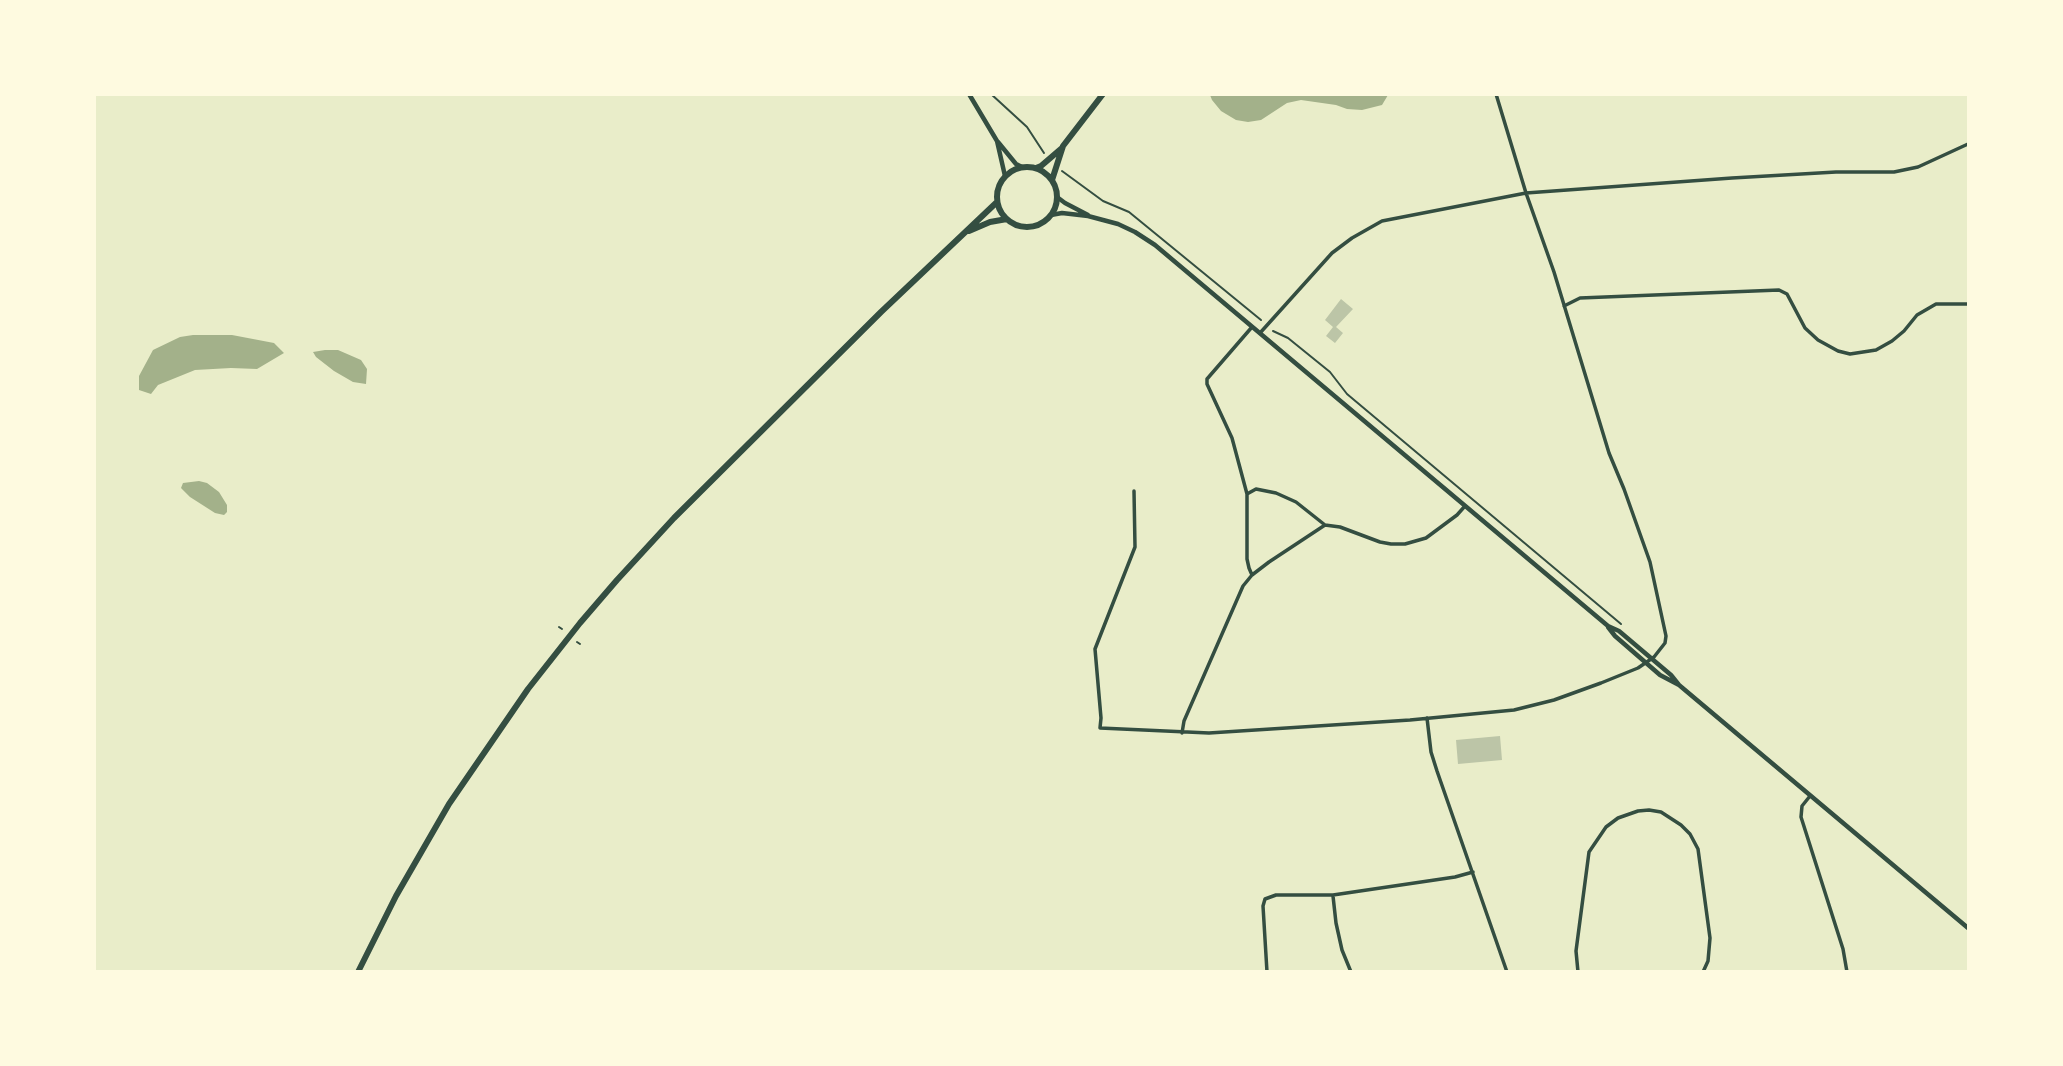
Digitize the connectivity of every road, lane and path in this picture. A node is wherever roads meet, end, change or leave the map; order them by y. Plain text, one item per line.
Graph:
1 (969, 94) edge
2 (1103, 94) edge
3 (1496, 94) edge
4 (997, 141) junction
5 (1969, 144) edge
6 (1063, 146) junction
7 (1022, 167) junction
8 (1036, 168) junction
9 (1005, 176) junction
10 (1052, 180) junction
11 (1527, 193) junction
12 (1057, 197) junction
13 (997, 202) junction
14 (1051, 215) junction
15 (1088, 216) junction
16 (1135, 216) dead end
17 (1007, 219) junction
18 (968, 232) junction
19 (1969, 304) edge
20 (1564, 306) junction
21 (1263, 323) dead end
22 (1252, 327) junction
23 (1269, 328) dead end
24 (1260, 333) junction
25 (1133, 491) dead end
26 (1247, 494) junction
27 (1465, 506) junction
28 (1325, 525) junction
29 (1252, 575) junction
30 (1608, 626) junction
31 (1626, 628) dead end
32 (1651, 659) junction
33 (1646, 663) junction
34 (1679, 685) junction
35 (1427, 718) junction
36 (1182, 733) junction
37 (1810, 796) junction
38 (1473, 872) junction
39 (1333, 895) junction
40 (1969, 928) edge
41 (358, 971) edge
42 (1268, 971) edge
43 (1351, 971) edge
44 (1507, 971) edge
45 (1578, 971) edge
46 (1703, 971) edge
47 (1847, 971) edge

1 - 4 street
2 - 6 main road
3 - 11 street
4 - 7 street
4 - 9 street
5 - 11 street
6 - 8 main road
6 - 10 main road
7 - 8 main road
7 - 9 main road
8 - 10 main road
9 - 13 main road
10 - 12 main road
11 - 20 street
11 - 24 street
12 - 14 main road
12 - 15 street
13 - 17 main road
13 - 18 main road
14 - 15 street
14 - 17 main road
15 - 22 street
16 - 21 path
17 - 18 main road
18 - 41 main road
19 - 20 street
20 - 32 street
22 - 24 street
22 - 26 street
23 - 31 path
24 - 27 street
25 - 36 street
26 - 28 street
26 - 29 street
27 - 28 street
27 - 30 street
28 - 29 street
29 - 36 street
30 - 32 street
30 - 33 street
32 - 33 street
32 - 34 street
33 - 34 street
33 - 35 street
34 - 37 street
35 - 36 street
35 - 38 street
37 - 40 street
37 - 47 street
38 - 39 street
38 - 44 street
39 - 42 street
39 - 43 street
45 - 46 street

